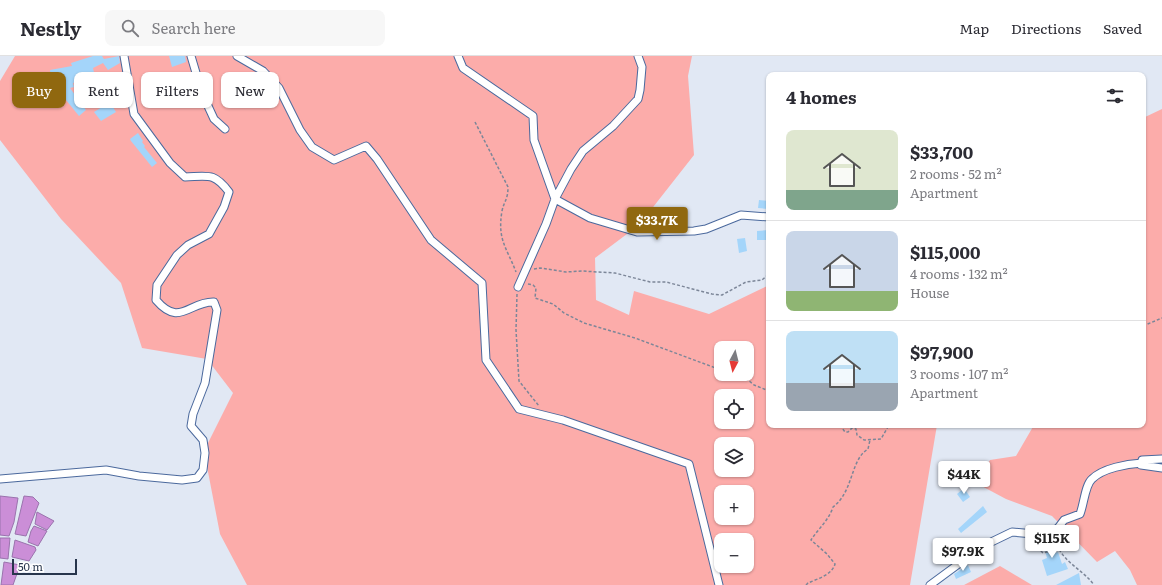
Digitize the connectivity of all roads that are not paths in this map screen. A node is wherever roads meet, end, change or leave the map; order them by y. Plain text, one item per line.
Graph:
1 (124, 56) edge
2 (191, 56) edge
3 (237, 56) edge
4 (458, 56) edge
5 (638, 56) edge
6 (225, 129) dead end
7 (555, 199) junction
8 (766, 217) edge
9 (518, 286) road end
10 (1162, 459) edge
11 (1142, 463) junction
12 (1162, 468) edge
13 (0, 479) edge
14 (719, 585) edge
15 (930, 585) edge

1 - 13 street
2 - 6 street
3 - 14 street
4 - 7 street
5 - 7 street
7 - 8 street
7 - 9 street
10 - 11 street
11 - 12 street
11 - 15 street

